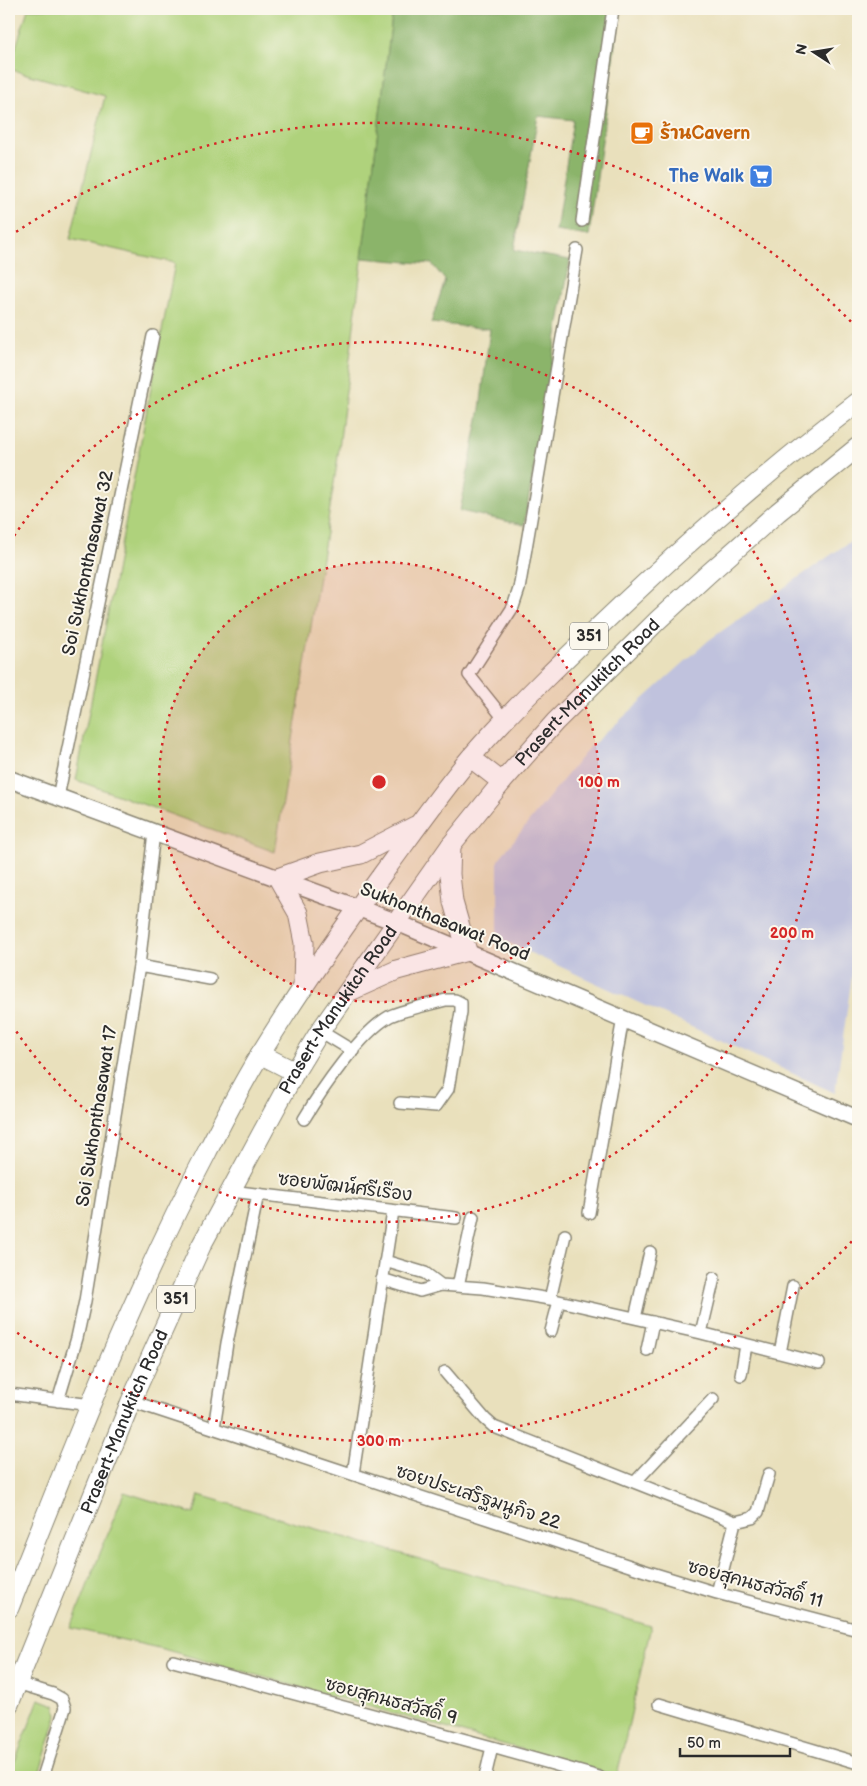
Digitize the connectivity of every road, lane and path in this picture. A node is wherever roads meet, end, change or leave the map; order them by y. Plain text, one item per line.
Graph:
1 (613, 9) edge
2 (582, 222) dead end
3 (577, 250) dead end
4 (152, 336) dead end
5 (858, 402) edge
6 (858, 447) edge
7 (505, 720) junction
8 (471, 758) junction
9 (9, 779) edge
10 (502, 782) junction
11 (58, 797) junction
12 (420, 823) junction
13 (154, 832) junction
14 (451, 845) junction
15 (278, 878) junction
16 (358, 907) junction
17 (396, 922) junction
18 (467, 951) junction
19 (139, 966) junction
20 (210, 979) dead end
21 (302, 989) junction
22 (347, 993) junction
23 (622, 1018) junction
24 (320, 1031) junction
25 (353, 1051) junction
26 (260, 1054) junction
27 (295, 1072) junction
28 (400, 1103) dead end
29 (304, 1119) dead end
30 (858, 1119) edge
31 (231, 1190) junction
32 (258, 1194) junction
33 (393, 1211) junction
34 (589, 1213) dead end
35 (473, 1217) dead end
36 (456, 1218) dead end
37 (565, 1235) dead end
38 (650, 1252) dead end
39 (385, 1261) junction
40 (714, 1278) dead end
41 (382, 1279) junction
42 (441, 1285) junction
43 (458, 1286) junction
44 (794, 1286) dead end
45 (555, 1300) junction
46 (635, 1318) junction
47 (653, 1322) junction
48 (551, 1331) dead end
49 (702, 1333) junction
50 (746, 1345) junction
51 (647, 1350) dead end
52 (780, 1353) junction
53 (819, 1363) dead end
54 (445, 1372) dead end
55 (741, 1375) dead end
56 (9, 1394) edge
57 (713, 1399) dead end
58 (131, 1400) junction
59 (58, 1401) junction
60 (91, 1405) junction
61 (214, 1428) junction
62 (352, 1474) junction
63 (769, 1474) dead end
64 (635, 1482) junction
65 (735, 1522) junction
66 (642, 1570) joint
67 (717, 1593) junction
68 (9, 1608) edge
69 (858, 1630) edge
70 (173, 1661) dead end
71 (17, 1683) junction
72 (9, 1704) edge
73 (659, 1704) dead end
74 (492, 1747) junction
75 (858, 1763) edge
76 (43, 1777) edge
77 (485, 1777) edge
78 (600, 1777) edge

1 - 2 street
3 - 7 street
4 - 11 street, Soi Sukhonthasawat 32
5 - 7 main road, Prasert-Manukitch Road / 351
6 - 10 main road, Prasert-Manukitch Road / 351
7 - 8 main road, Prasert-Manukitch Road / 351
8 - 10 main road
8 - 12 main road, Prasert-Manukitch Road / 351
9 - 11 main road, Sukhonthasawat Road
10 - 14 main road, Prasert-Manukitch Road / 351
11 - 13 main road, Sukhonthasawat Road
12 - 15 main road
12 - 16 main road, Prasert-Manukitch Road / 351
13 - 15 main road, Sukhonthasawat Road
13 - 19 street, Soi Sukhonthasawat 17
14 - 17 main road, Prasert-Manukitch Road / 351
14 - 18 main road
15 - 16 main road, Sukhonthasawat Road
15 - 21 main road
16 - 17 main road, Sukhonthasawat Road
16 - 21 main road, Prasert-Manukitch Road / 351
17 - 18 main road, Sukhonthasawat Road
17 - 22 main road, Prasert-Manukitch Road / 351
18 - 22 main road
18 - 23 main road, Sukhonthasawat Road
19 - 20 street
19 - 59 street, Soi Sukhonthasawat 17
21 - 26 main road, Prasert-Manukitch Road / 351
22 - 24 main road, Prasert-Manukitch Road / 351
23 - 30 main road, Sukhonthasawat Road
23 - 34 street
24 - 25 street
24 - 27 main road, Prasert-Manukitch Road / 351
25 - 28 street
25 - 29 street
26 - 27 main road
26 - 60 main road, Prasert-Manukitch Road / 351
27 - 31 main road, Prasert-Manukitch Road / 351
31 - 32 street, ซอยพัฒน์ศรีเรือง
31 - 58 main road, Prasert-Manukitch Road / 351
32 - 33 street, ซอยพัฒน์ศรีเรือง
32 - 61 street
33 - 36 street, ซอยพัฒน์ศรีเรือง
33 - 39 street
35 - 43 street
37 - 45 street
38 - 46 street
39 - 41 street
39 - 42 street
40 - 49 street
41 - 42 street
41 - 62 street
42 - 43 street
43 - 45 street
44 - 52 street
45 - 46 street
45 - 48 street
46 - 47 street
47 - 49 street
47 - 51 street
49 - 50 street
50 - 52 street
50 - 55 street
52 - 53 street
54 - 64 street
56 - 59 street
57 - 64 street
58 - 61 street, ซอยประเสริฐมนูกิจ 22
58 - 71 main road, Prasert-Manukitch Road / 351
59 - 60 street
60 - 68 main road, Prasert-Manukitch Road / 351
61 - 62 street, ซอยประเสริฐมนูกิจ 22
62 - 66 street, ซอยประเสริฐมนูกิจ 22
63 - 65 street
64 - 65 street
65 - 67 street
66 - 67 street, ซอยสุคนธสวัสดิ์ 11
67 - 69 street, ซอยสุคนธสวัสดิ์ 11
70 - 74 street, ซอยสุคนธสวัสดิ์ 9
71 - 72 main road, Prasert-Manukitch Road / 351
71 - 76 street
73 - 75 street
74 - 77 street
74 - 78 street, ซอยสุคนธสวัสดิ์ 9

